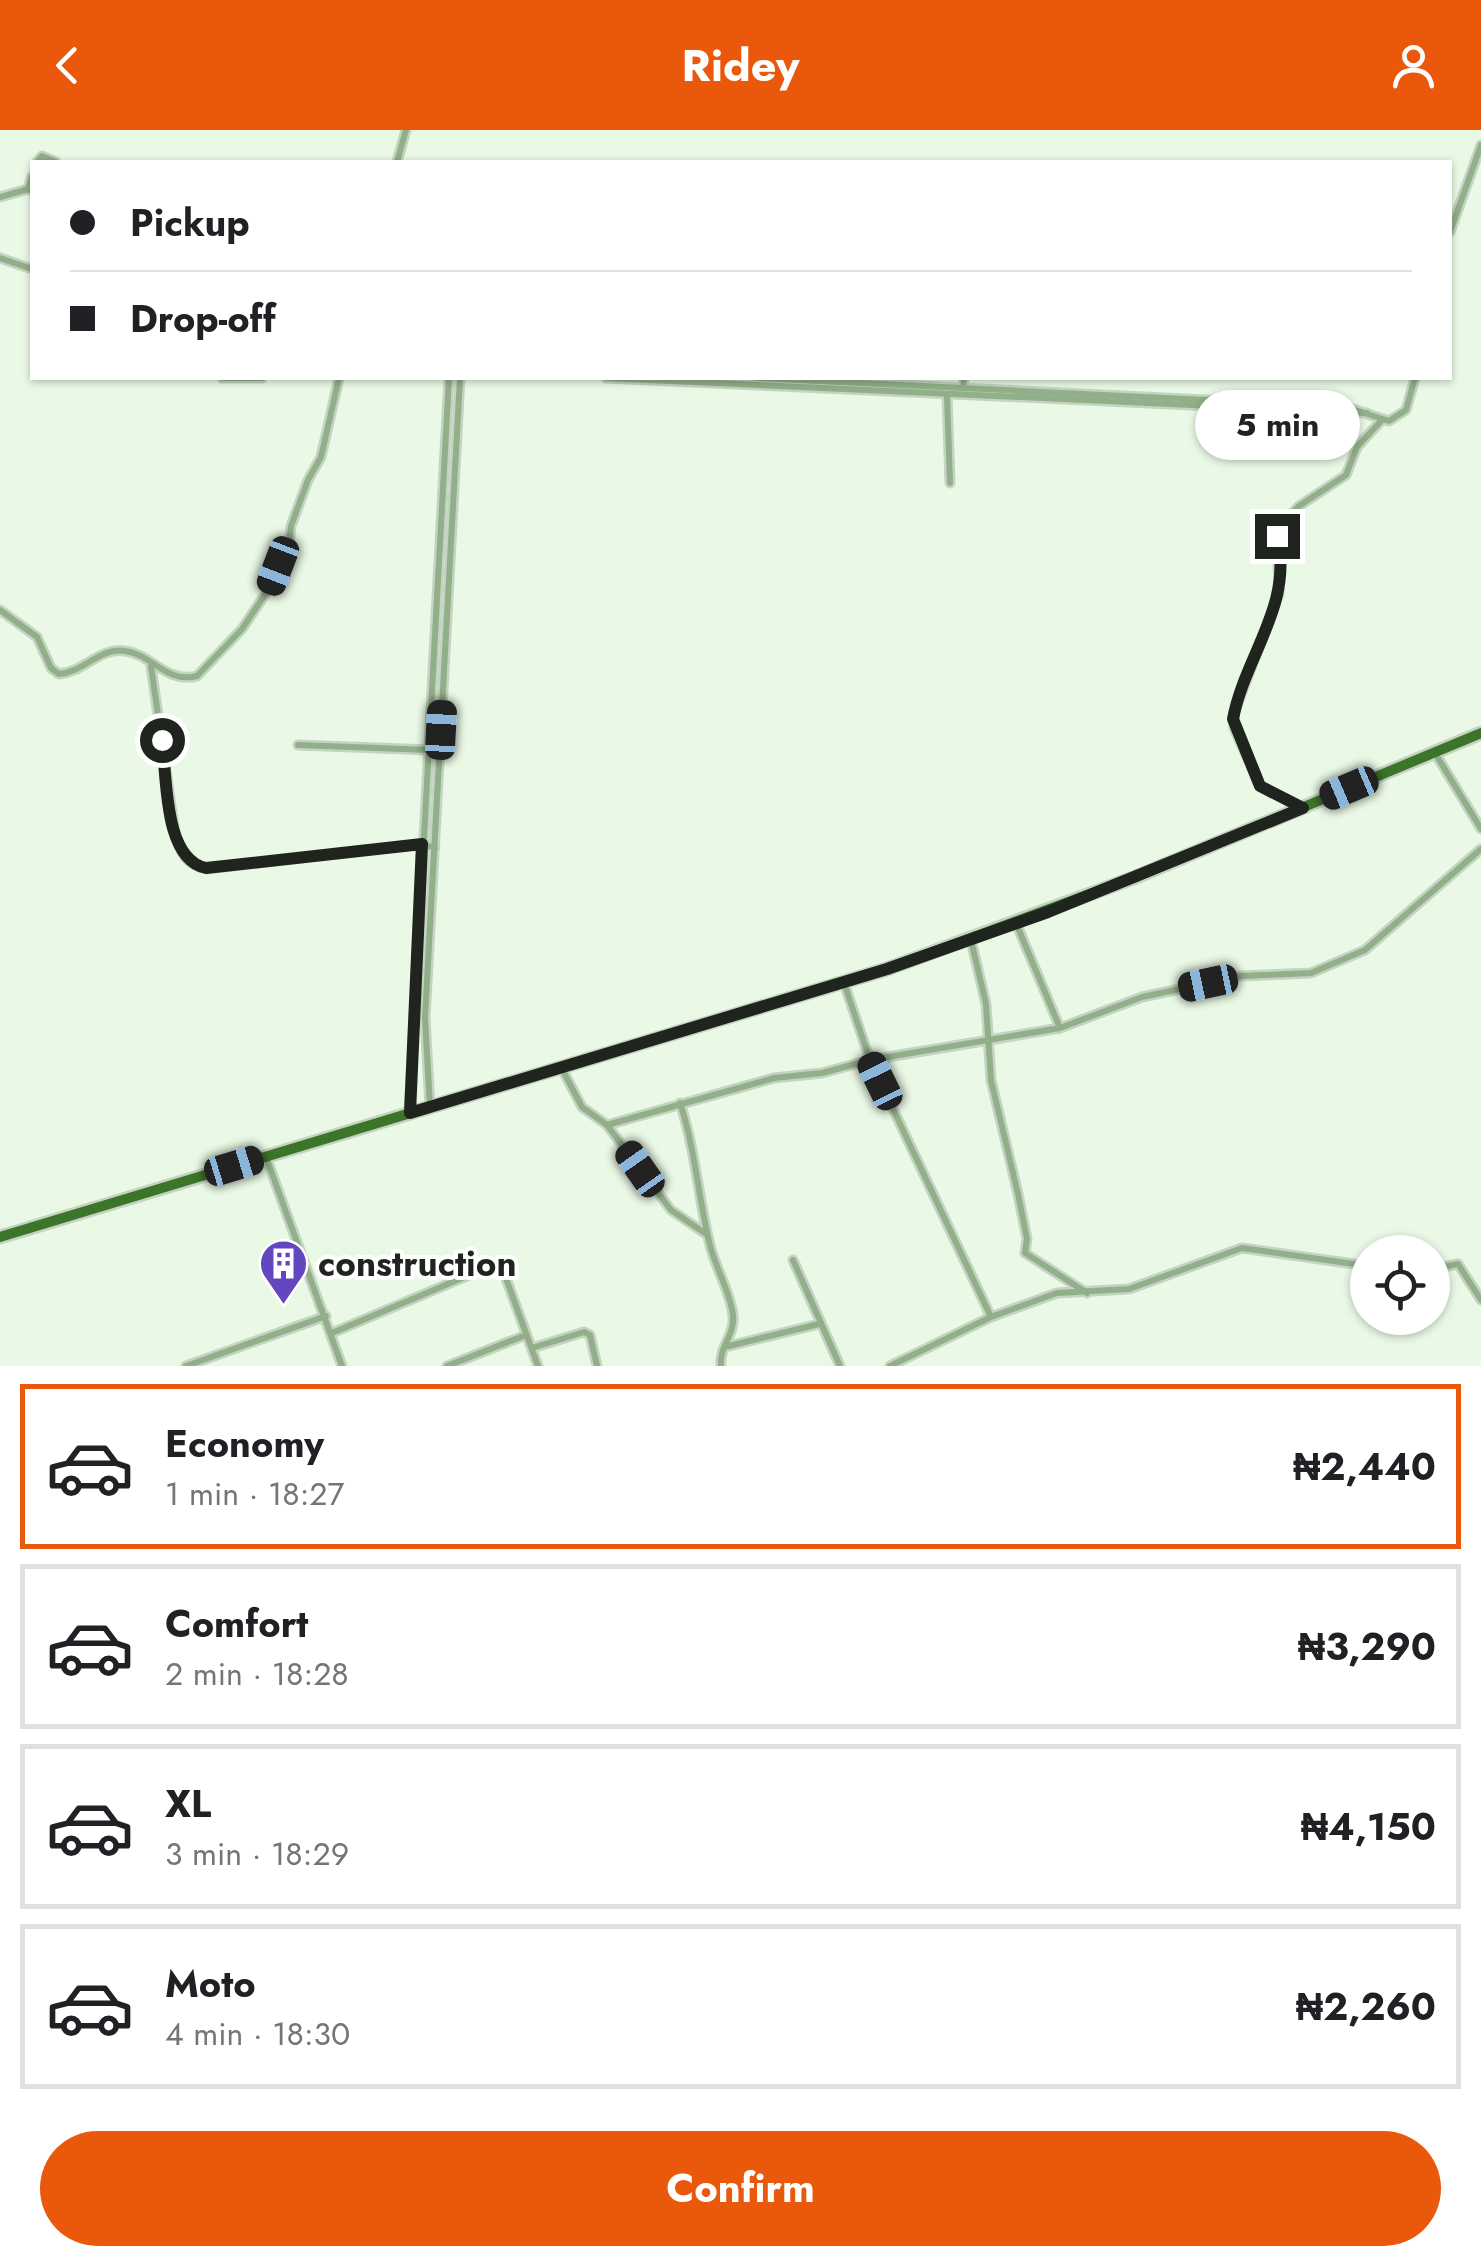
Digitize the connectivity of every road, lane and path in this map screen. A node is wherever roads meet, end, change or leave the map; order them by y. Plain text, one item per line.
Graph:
1 (406, 130) edge
2 (1481, 144) edge
3 (398, 160) edge
4 (30, 190) edge
5 (0, 197) edge
6 (1452, 226) edge
7 (0, 258) edge
8 (30, 267) edge
9 (339, 380) edge
10 (449, 380) edge
11 (460, 380) edge
12 (644, 380) edge
13 (846, 380) edge
14 (964, 380) edge
15 (1414, 380) edge
16 (963, 388) junction
17 (947, 396) junction
18 (1367, 413) junction
19 (1381, 420) junction
20 (950, 483) dead end
21 (0, 610) edge
22 (150, 664) junction
23 (1481, 733) edge
24 (298, 745) dead end
25 (430, 750) junction
26 (1434, 752) junction
27 (1303, 808) junction
28 (1481, 829) edge
29 (422, 844) junction
30 (434, 848) junction
31 (1481, 849) edge
32 (1016, 923) junction
33 (971, 940) junction
34 (844, 983) junction
35 (1060, 1028) junction
36 (990, 1041) junction
37 (870, 1060) junction
38 (562, 1069) junction
39 (680, 1103) junction
40 (430, 1108) junction
41 (410, 1113) junction
42 (607, 1125) junction
43 (266, 1157) junction
44 (708, 1235) junction
45 (0, 1238) edge
46 (793, 1260) dead end
47 (1350, 1263) edge
48 (1450, 1266) edge
49 (1090, 1294) junction
50 (1481, 1300) edge
51 (326, 1316) junction
52 (991, 1317) junction
53 (819, 1324) junction
54 (332, 1333) junction
55 (526, 1335) junction
56 (725, 1346) junction
57 (532, 1348) junction
58 (186, 1366) edge
59 (342, 1366) edge
60 (447, 1366) edge
61 (538, 1366) edge
62 (597, 1366) edge
63 (721, 1366) edge
64 (840, 1366) edge
65 (890, 1366) edge

1 - 3 street
2 - 6 street
4 - 5 street
7 - 8 street
9 - 22 street
10 - 25 street
11 - 30 street
12 - 17 street
13 - 16 street
14 - 16 street
15 - 19 street
16 - 18 street
17 - 18 street
17 - 20 street
18 - 19 street
19 - 27 street
21 - 22 street
22 - 29 street
23 - 26 main road
24 - 25 street
25 - 29 street
26 - 27 main road
26 - 28 street
27 - 32 main road
29 - 30 street
29 - 41 street
30 - 40 street
31 - 35 street
32 - 33 main road
32 - 35 street
33 - 34 main road
33 - 36 street
34 - 37 street
34 - 38 main road
35 - 36 street
36 - 37 street
36 - 49 street
37 - 39 street
37 - 52 street
38 - 40 main road
38 - 42 street
39 - 42 street
39 - 44 street
40 - 41 main road
41 - 43 main road
42 - 44 street
43 - 45 main road
43 - 51 street
44 - 56 street
46 - 53 street
47 - 49 street
48 - 50 street
49 - 52 street
51 - 54 street
51 - 58 street
52 - 65 street
53 - 56 street
53 - 64 street
54 - 55 street
54 - 59 street
55 - 57 street
55 - 60 street
56 - 63 street
57 - 61 street
57 - 62 street

